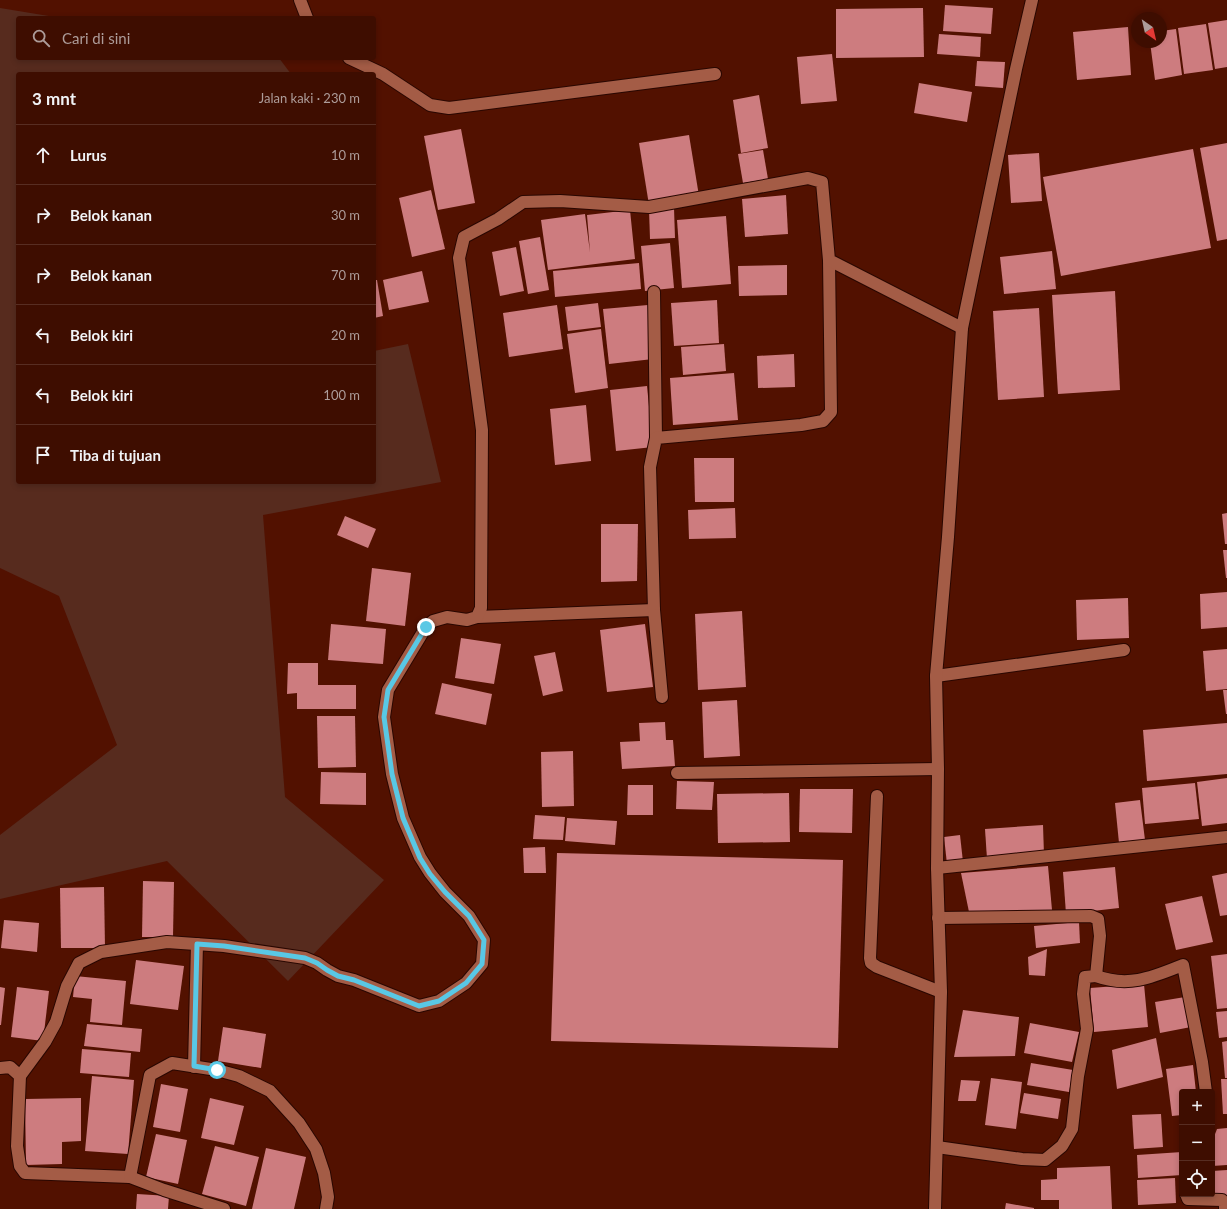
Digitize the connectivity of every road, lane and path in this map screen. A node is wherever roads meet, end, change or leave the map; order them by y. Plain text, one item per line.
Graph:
1 (300, 0) edge
2 (1032, 0) edge
3 (306, 16) edge
4 (353, 60) edge
5 (715, 74) dead end
6 (829, 260) junction
7 (654, 292) dead end
8 (962, 328) junction
9 (656, 438) junction
10 (654, 610) junction
11 (478, 617) junction
12 (1124, 650) dead end
13 (936, 676) junction
14 (662, 697) dead end
15 (938, 769) junction
16 (677, 774) dead end
17 (877, 796) dead end
18 (1227, 837) edge
19 (937, 868) junction
20 (938, 918) junction
21 (197, 944) junction
22 (1096, 976) junction
23 (940, 992) junction
24 (194, 1066) junction
25 (0, 1068) edge
26 (20, 1076) junction
27 (1206, 1089) edge
28 (937, 1147) junction
29 (130, 1177) junction
30 (1187, 1197) edge
31 (224, 1209) edge
32 (326, 1209) edge
33 (935, 1209) edge
34 (1225, 1209) edge

1 - 3 street
2 - 8 street
4 - 5 street
6 - 8 street
6 - 9 street
6 - 11 street
7 - 9 street
8 - 13 street
9 - 10 street
10 - 11 street
10 - 14 street
11 - 21 street
12 - 13 street
13 - 15 street
15 - 16 street
15 - 19 street
17 - 23 street
18 - 19 street
19 - 20 street
20 - 22 street
20 - 23 street
21 - 24 street
21 - 26 street
22 - 27 street
22 - 28 street
23 - 28 street
24 - 29 street
24 - 32 street
25 - 26 street
26 - 29 street
28 - 33 street
29 - 31 street
30 - 34 street

